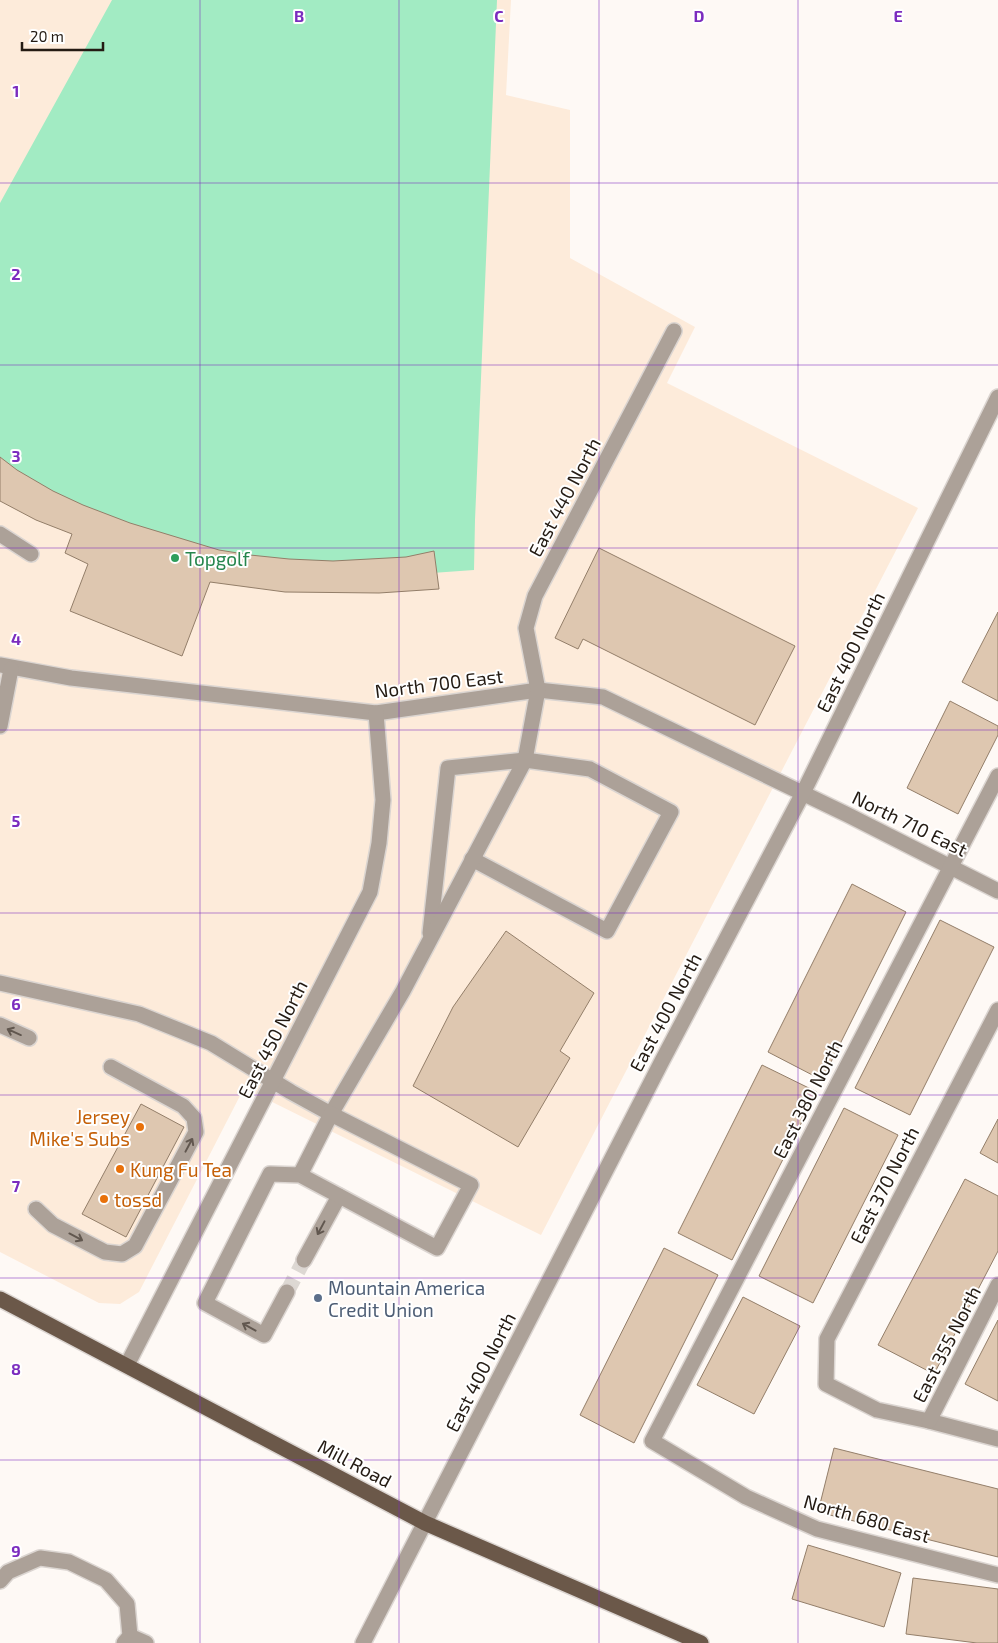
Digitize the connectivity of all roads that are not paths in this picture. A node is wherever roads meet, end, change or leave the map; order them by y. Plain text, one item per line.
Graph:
1 (674, 331) dead end
2 (998, 397) edge
3 (0, 534) edge
4 (31, 554) dead end
5 (6, 667) edge
6 (538, 690) junction
7 (376, 713) junction
8 (0, 726) edge
9 (525, 760) junction
10 (998, 776) edge
11 (803, 793) junction
12 (472, 860) junction
13 (951, 866) junction
14 (998, 891) edge
15 (429, 942) junction
16 (0, 982) edge
17 (998, 1010) edge
18 (0, 1025) edge
19 (29, 1038) dead end
20 (111, 1067) dead end
21 (272, 1081) junction
22 (331, 1114) junction
23 (300, 1176) junction
24 (339, 1196) junction
25 (36, 1209) dead end
26 (304, 1260) tunnel mouth
27 (998, 1285) edge
28 (287, 1292) tunnel mouth
29 (0, 1299) edge
30 (127, 1365) junction
31 (929, 1421) junction
32 (998, 1439) edge
33 (652, 1441) joint
34 (425, 1523) junction
35 (998, 1575) edge
36 (0, 1581) edge
37 (127, 1639) edge
38 (146, 1643) edge
39 (363, 1643) edge
40 (701, 1643) edge

1 - 6 street, East 440 North
2 - 11 street, East 400 North
3 - 4 street
5 - 7 street, North 700 East
5 - 8 street
6 - 7 street, North 700 East
6 - 9 street
6 - 11 street, North 700 East
7 - 21 street, East 450 North
9 - 12 street
9 - 12 street
9 - 15 street
10 - 13 street, East 380 North
11 - 13 street, North 710 East
11 - 34 street, East 400 North
12 - 15 street
13 - 14 street, North 710 East
13 - 33 street, East 380 North
15 - 22 street
16 - 21 street
17 - 31 street, East 370 North
19 -> 18 street
25 -> 20 street
21 - 22 street
21 - 30 street, East 450 North
22 - 23 street
22 - 24 street
23 - 24 street
28 -> 23 street
24 -> 26 street
27 - 31 street, East 355 North
29 - 30 main road, Mill Road
30 - 34 main road, Mill Road
31 - 32 street
33 - 35 street, North 680 East
34 - 39 street, East 400 North
34 - 40 main road, Mill Road
36 - 37 street
37 - 38 street

